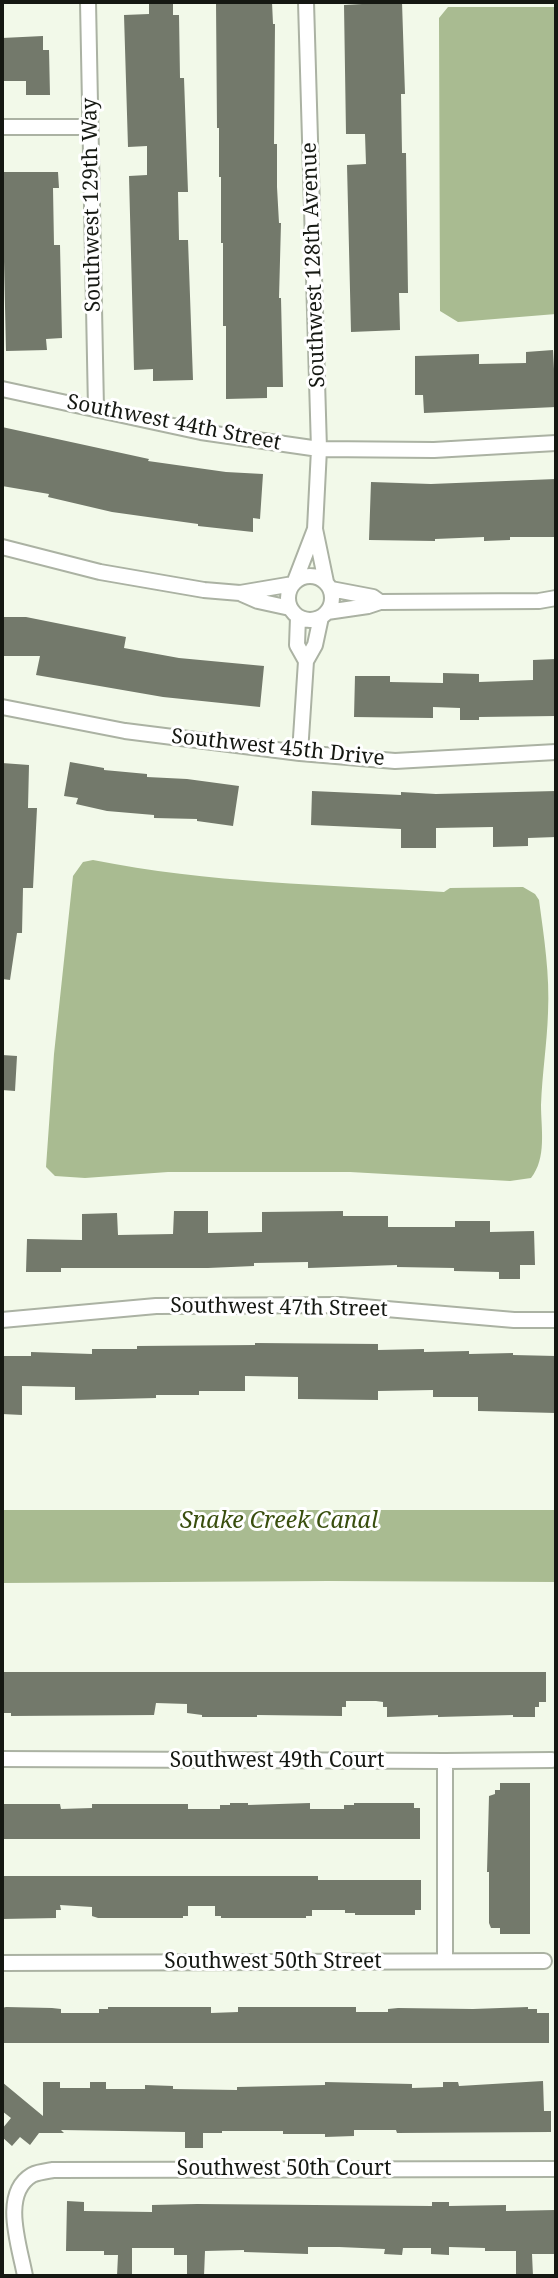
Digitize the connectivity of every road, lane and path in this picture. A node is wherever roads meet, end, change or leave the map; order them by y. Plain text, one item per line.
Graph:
1 (88, 2) edge
2 (306, 2) edge
3 (2, 127) edge
4 (91, 127) junction
5 (2, 389) edge
6 (96, 409) junction
7 (556, 443) edge
8 (319, 449) junction
9 (315, 529) junction
10 (2, 547) edge
11 (294, 582) junction
12 (328, 586) junction
13 (240, 593) junction
14 (556, 598) edge
15 (380, 602) junction
16 (294, 612) junction
17 (324, 615) junction
18 (306, 661) junction
19 (2, 707) edge
20 (556, 752) edge
21 (300, 753) junction
22 (2, 1320) edge
23 (556, 1320) edge
24 (2, 1759) edge
25 (552, 1760) dead end
26 (445, 1762) junction
27 (445, 1961) junction
28 (544, 1961) dead end
29 (2, 1964) edge
30 (556, 2169) edge
31 (25, 2276) edge

1 - 4 street, Southwest 129th Way
2 - 8 street, Southwest 128th Avenue
3 - 4 street
4 - 6 street, Southwest 129th Way
5 - 6 street, Southwest 44th Street
6 - 8 street, Southwest 44th Street
7 - 8 street, Southwest 44th Street
8 - 9 street, Southwest 128th Avenue
9 - 11 street, Southwest 128th Avenue
9 - 12 street, Southwest 128th Avenue
10 - 13 street
11 - 12 street
11 - 13 street
11 - 16 street
12 - 15 street
12 - 17 street
13 - 16 street
14 - 15 street
15 - 17 street
16 - 17 street
16 - 18 street
17 - 18 street
18 - 21 street
19 - 21 street, Southwest 45th Drive
20 - 21 street, Southwest 45th Drive
22 - 23 street, Southwest 47th Street
24 - 26 street, Southwest 49th Court
25 - 26 street, Southwest 49th Court
26 - 27 street
27 - 28 street, Southwest 50th Street
27 - 29 street, Southwest 50th Street
30 - 31 street, Southwest 50th Court

